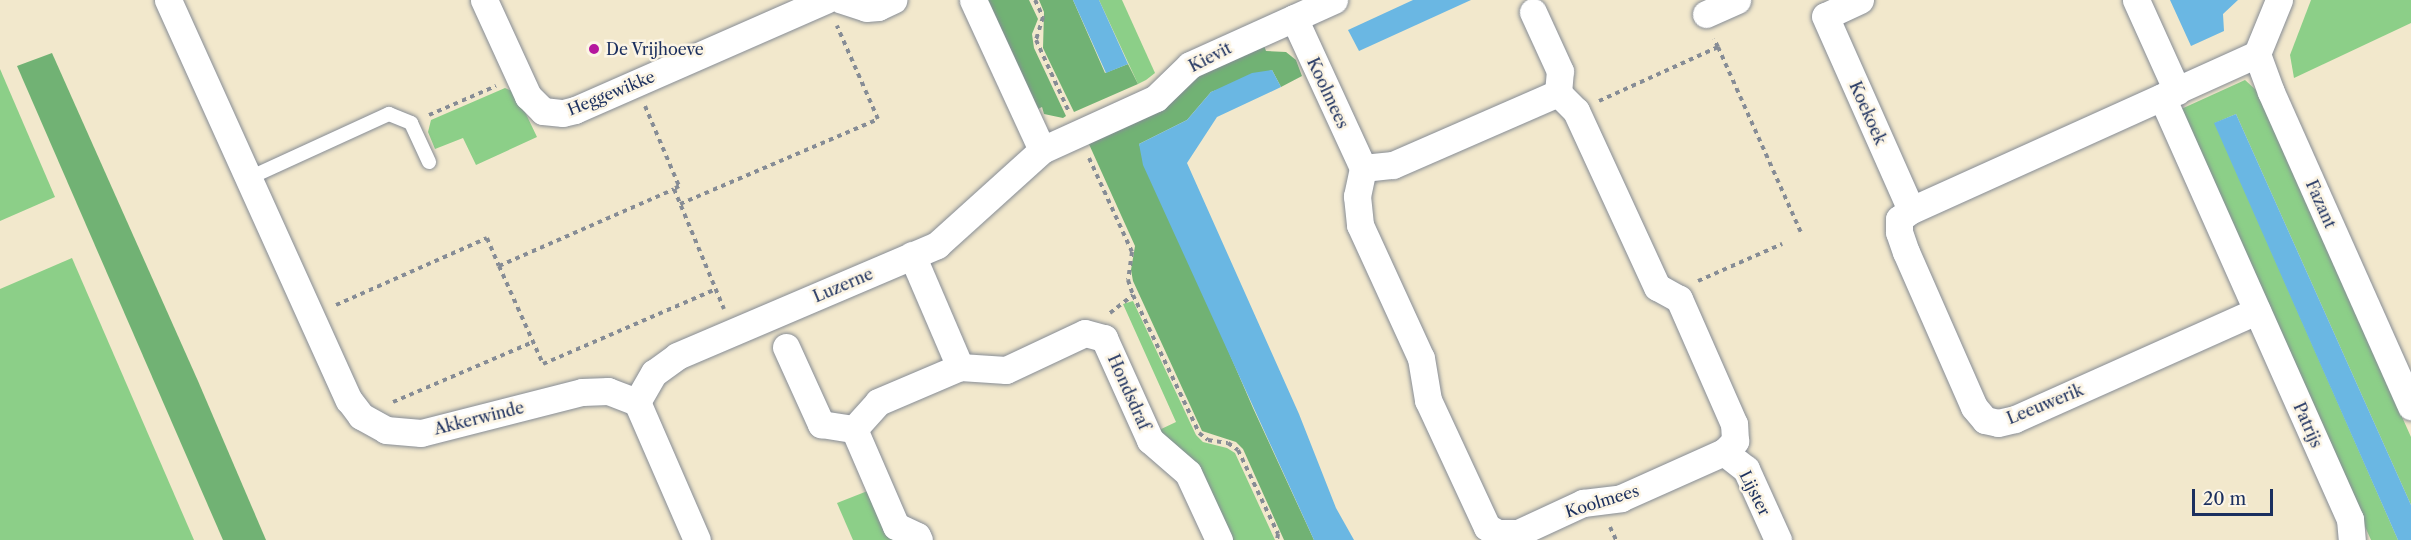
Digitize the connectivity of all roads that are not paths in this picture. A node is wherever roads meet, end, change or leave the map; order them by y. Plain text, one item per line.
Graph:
1 (168, 0) edge
2 (484, 0) edge
3 (826, 0) edge
4 (842, 0) edge
5 (893, 0) edge
6 (973, 0) edge
7 (1737, 0) edge
8 (1860, 0) edge
9 (2136, 0) edge
10 (2279, 0) edge
11 (1325, 2) edge
12 (1822, 8) edge
13 (1533, 12) dead end
14 (1706, 14) road end
15 (1294, 18) junction
16 (2257, 54) junction
17 (2170, 94) junction
18 (1567, 102) junction
19 (1042, 150) junction
20 (429, 162) dead end
21 (1363, 168) junction
22 (249, 178) junction
23 (1911, 210) junction
24 (912, 255) junction
25 (2257, 311) junction
26 (786, 347) dead end
27 (960, 367) junction
28 (637, 402) junction
29 (2411, 406) edge
30 (854, 429) junction
31 (1724, 452) junction
32 (1499, 537) edge
33 (697, 540) edge
34 (919, 540) edge
35 (1219, 540) edge
36 (1778, 540) edge
37 (2352, 540) edge

1 - 22 street, Akkerwinde
2 - 3 street, Heggewikke
4 - 5 street
6 - 19 street
7 - 14 street
8 - 12 street, Koekoek
9 - 17 street
10 - 16 street
11 - 15 street, Kievit
12 - 23 street, Koekoek
13 - 18 street
15 - 19 street, Kievit
15 - 21 street, Koolmees
16 - 17 street
16 - 29 street, Fazant
17 - 23 street
17 - 25 street
18 - 21 street
18 - 31 street
19 - 24 street, Luzerne
20 - 22 lane
21 - 32 street, Koolmees
22 - 28 street, Akkerwinde
23 - 25 street, Leeuwerik
24 - 27 street
24 - 28 street, Luzerne
25 - 37 street, Patrijs
26 - 30 street
27 - 30 street, Hondsdraf
27 - 35 street, Hondsdraf
28 - 33 street
30 - 34 street
31 - 32 street, Koolmees
31 - 36 street, Lijster

